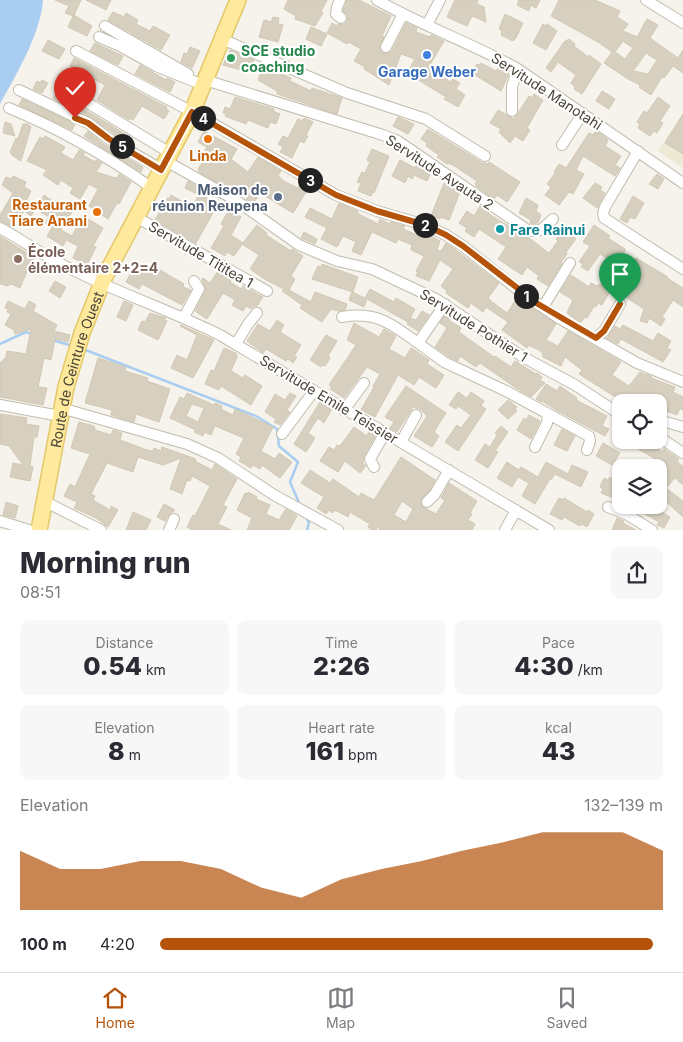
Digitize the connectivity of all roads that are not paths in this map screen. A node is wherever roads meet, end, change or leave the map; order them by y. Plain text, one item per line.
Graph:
1 (238, 0) edge
2 (340, 0) edge
3 (377, 0) edge
4 (440, 0) edge
5 (646, 0) edge
6 (401, 13) junction
7 (341, 18) dead end
8 (683, 23) edge
9 (427, 25) junction
10 (105, 26) dead end
11 (385, 36) dead end
12 (99, 37) dead end
13 (222, 39) junction
14 (386, 47) dead end
15 (76, 51) dead end
16 (518, 69) junction
17 (204, 82) junction
18 (65, 89) dead end
19 (19, 90) dead end
20 (9, 108) dead end
21 (512, 111) dead end
22 (192, 112) junction
23 (583, 114) junction
24 (562, 145) dead end
25 (638, 151) junction
26 (485, 156) dead end
27 (166, 161) junction
28 (683, 183) edge
29 (152, 188) junction
30 (136, 217) junction
31 (553, 219) dead end
32 (0, 228) edge
33 (570, 263) dead end
34 (683, 269) edge
35 (194, 281) dead end
36 (102, 284) junction
37 (267, 291) dead end
38 (445, 304) junction
39 (620, 304) dead end
40 (543, 307) junction
41 (252, 316) dead end
42 (184, 317) junction
43 (342, 317) dead end
44 (596, 338) junction
45 (418, 343) junction
46 (236, 344) junction
47 (364, 382) dead end
48 (683, 382) edge
49 (314, 391) junction
50 (0, 405) edge
51 (612, 409) edge
52 (344, 410) junction
53 (60, 412) junction
54 (416, 415) dead end
55 (548, 415) junction
56 (667, 422) edge
57 (683, 427) edge
58 (385, 433) junction
59 (282, 434) dead end
60 (401, 442) junction
61 (667, 442) edge
62 (535, 447) dead end
63 (587, 450) dead end
64 (683, 453) edge
65 (374, 467) dead end
66 (449, 470) junction
67 (44, 501) junction
68 (427, 502) dead end
69 (608, 507) dead end
70 (516, 510) junction
71 (174, 519) dead end
72 (0, 521) edge
73 (29, 530) edge
74 (38, 530) edge
75 (101, 530) edge
76 (169, 530) edge
77 (338, 530) edge
78 (505, 530) edge
79 (549, 530) edge
80 (652, 530) edge

1 - 13 main road, Route de Ceinture Ouest
2 - 7 street
3 - 6 street, Servitude Manotahi
4 - 9 street
5 - 8 street
6 - 9 street, Servitude Manotahi
6 - 11 street
6 - 14 street
9 - 16 street, Servitude Manotahi
10 - 17 street
12 - 17 street
13 - 17 main road, Route de Ceinture Ouest
13 - 26 street
15 - 22 street
16 - 21 street
16 - 23 street, Servitude Manotahi
17 - 22 main road, Route de Ceinture Ouest
17 - 31 street, Servitude Avauta 2
18 - 27 street
19 - 27 street
20 - 29 street
22 - 27 main road, Route de Ceinture Ouest
22 - 40 street
23 - 24 street
23 - 25 street, Servitude Manotahi
25 - 28 street, Servitude Manotahi
25 - 34 street
27 - 29 main road, Route de Ceinture Ouest
27 - 38 street, Servitude Pothier 1
29 - 30 main road, Route de Ceinture Ouest
30 - 36 main road, Route de Ceinture Ouest
30 - 37 street, Servitude Tititea 1
32 - 36 street, Servitude Emile Teissier
33 - 40 street
35 - 42 street
36 - 42 street, Servitude Emile Teissier
36 - 53 main road, Route de Ceinture Ouest
38 - 45 street
38 - 51 street, Servitude Pothier 1
39 - 44 street
40 - 44 street
41 - 46 street
42 - 46 street, Servitude Emile Teissier
43 - 45 street
44 - 48 street
45 - 55 street
46 - 49 street, Servitude Emile Teissier
47 - 52 street
49 - 52 street, Servitude Emile Teissier
49 - 59 street
50 - 53 street
52 - 58 street, Servitude Emile Teissier
53 - 67 main road, Route de Ceinture Ouest
53 - 77 street
54 - 60 street
55 - 62 street
55 - 63 street
56 - 57 street
58 - 60 street, Servitude Emile Teissier
58 - 65 street
60 - 66 street, Servitude Emile Teissier
61 - 64 street
66 - 68 street
66 - 70 street, Servitude Emile Teissier
67 - 74 main road, Route de Ceinture Ouest
67 - 75 street
69 - 80 street
70 - 78 street
70 - 79 street, Servitude Emile Teissier
71 - 76 street
72 - 73 street

